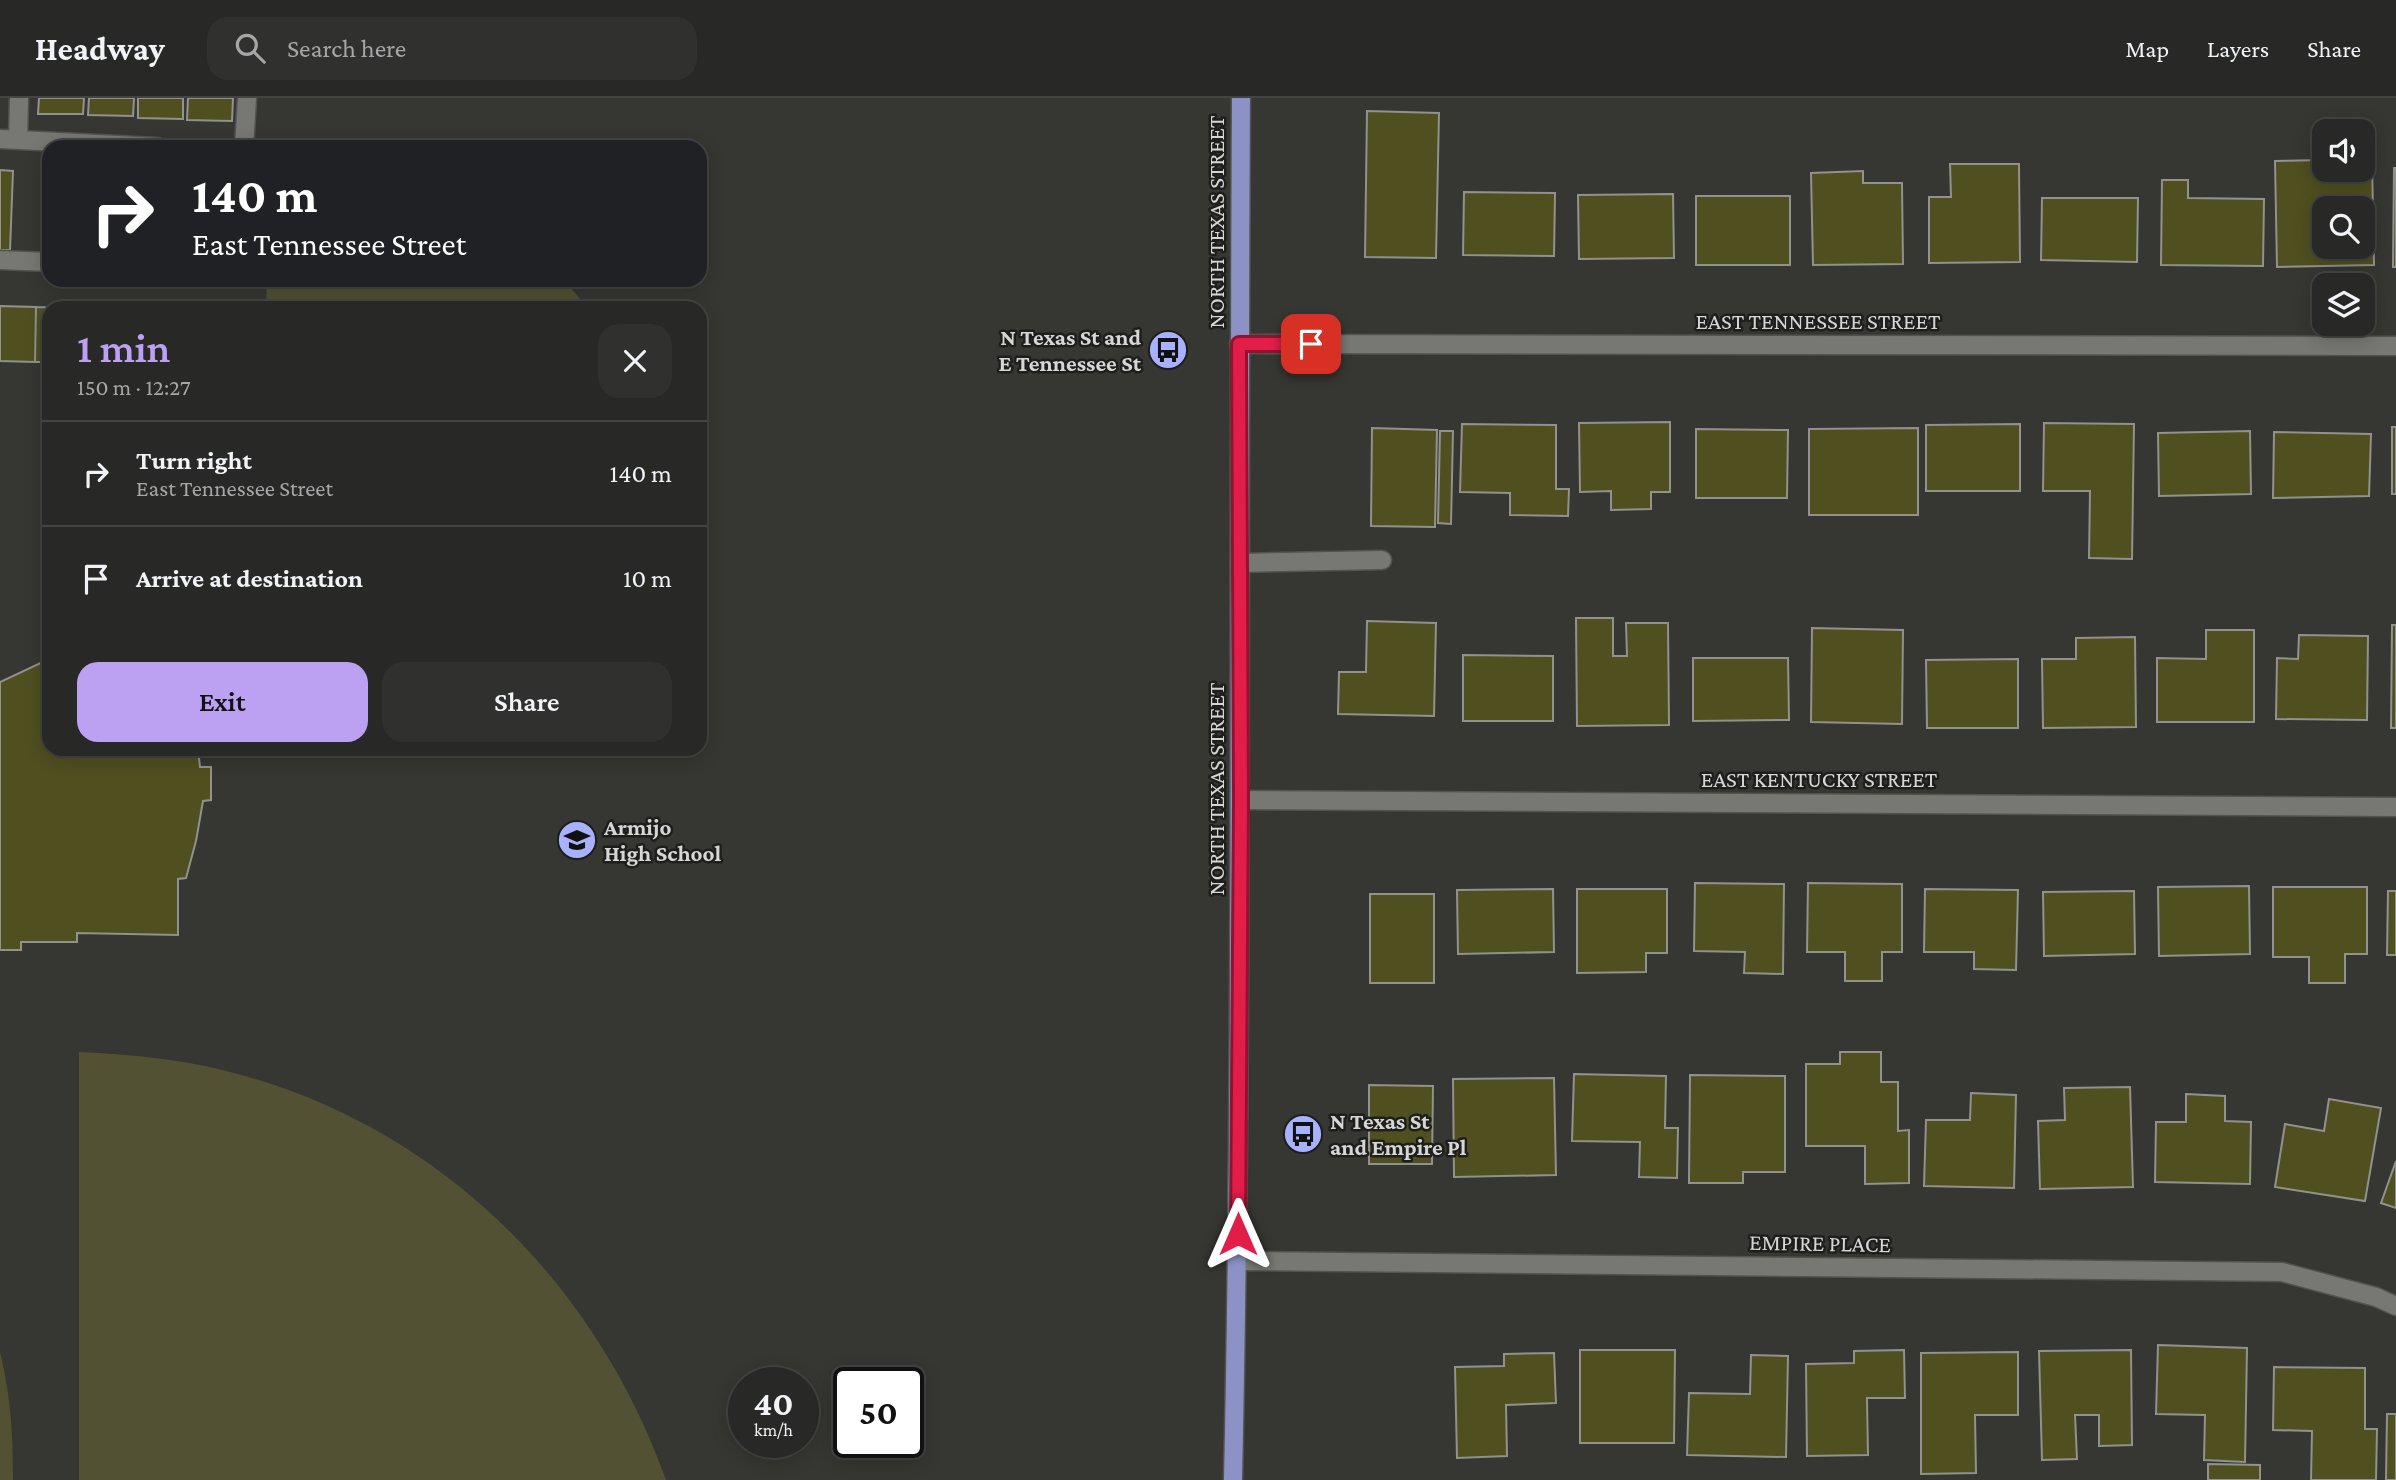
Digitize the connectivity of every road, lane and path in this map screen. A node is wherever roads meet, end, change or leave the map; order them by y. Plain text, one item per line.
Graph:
1 (19, 98) edge
2 (247, 98) edge
3 (1241, 98) edge
4 (9, 139) edge
5 (244, 140) edge
6 (42, 141) edge
7 (0, 260) edge
8 (42, 262) edge
9 (1239, 344) junction
10 (2396, 346) edge
11 (1382, 561) dead end
12 (1240, 563) junction
13 (1241, 800) junction
14 (2396, 807) edge
15 (1238, 1261) junction
16 (2396, 1306) edge
17 (1233, 1480) edge

1 - 4 street
2 - 5 street
3 - 9 main road, NORTH TEXAS STREET
4 - 6 street
7 - 8 street
9 - 10 street, EAST TENNESSEE STREET
9 - 12 main road, NORTH TEXAS STREET
11 - 12 street
12 - 13 main road, NORTH TEXAS STREET
13 - 14 street, EAST KENTUCKY STREET
13 - 15 main road, NORTH TEXAS STREET
15 - 16 street, EMPIRE PLACE
15 - 17 main road, NORTH TEXAS STREET

